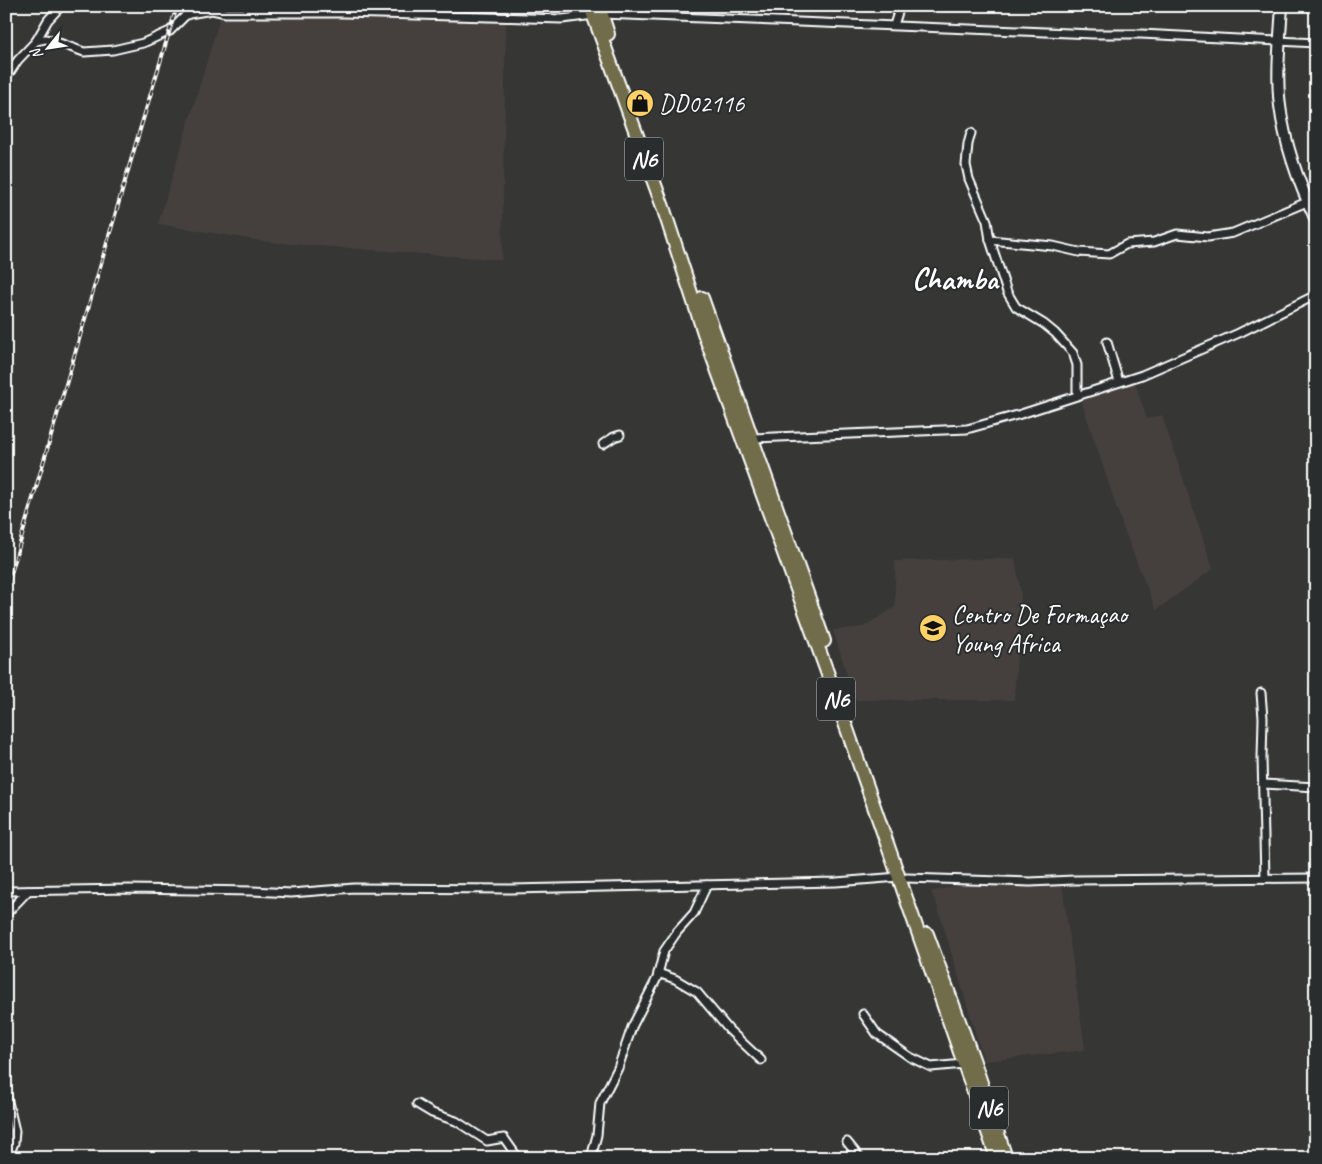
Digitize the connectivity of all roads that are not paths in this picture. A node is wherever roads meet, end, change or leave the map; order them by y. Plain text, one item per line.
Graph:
1 (61, 6) edge
2 (900, 6) edge
3 (1282, 6) edge
4 (596, 10) edge
5 (894, 25) junction
6 (36, 41) junction
7 (1280, 41) junction
8 (1316, 43) edge
9 (6, 78) edge
10 (971, 133) dead end
11 (1307, 202) junction
12 (1316, 220) edge
13 (990, 240) junction
14 (1316, 296) edge
15 (1107, 342) dead end
16 (1119, 382) junction
17 (1077, 395) junction
18 (620, 435) dead end
19 (752, 438) junction
20 (604, 444) dead end
21 (1261, 693) dead end
22 (1263, 784) junction
23 (1316, 787) edge
24 (903, 877) junction
25 (1265, 878) junction
26 (1316, 878) edge
27 (707, 885) junction
28 (6, 891) edge
29 (28, 891) junction
30 (6, 914) edge
31 (658, 973) junction
32 (864, 1014) dead end
33 (761, 1060) dead end
34 (964, 1064) junction
35 (6, 1093) edge
36 (417, 1104) dead end
37 (847, 1142) dead end
38 (8, 1158) edge
39 (518, 1158) edge
40 (592, 1158) edge
41 (860, 1158) edge
42 (997, 1158) edge
43 (1006, 1158) edge

1 - 6 street
2 - 5 street
3 - 7 main road
4 - 5 street
4 - 6 street
4 - 19 highway, N6
4 - 24 highway, N6
5 - 7 street
6 - 9 street
7 - 8 street
7 - 11 main road
10 - 13 street
11 - 12 main road
11 - 13 street
13 - 17 street
14 - 16 street
15 - 16 street
16 - 17 street
17 - 19 street
18 - 20 street
19 - 24 highway, N6
21 - 22 street
22 - 23 street
22 - 25 street
24 - 25 street
24 - 27 street
24 - 34 highway, N6
24 - 43 highway, N6
25 - 26 street
27 - 29 street
27 - 31 street
28 - 29 street
29 - 30 street
31 - 33 street
31 - 40 street
32 - 34 street
34 - 42 highway, N6
35 - 38 street
36 - 39 street
37 - 41 street

